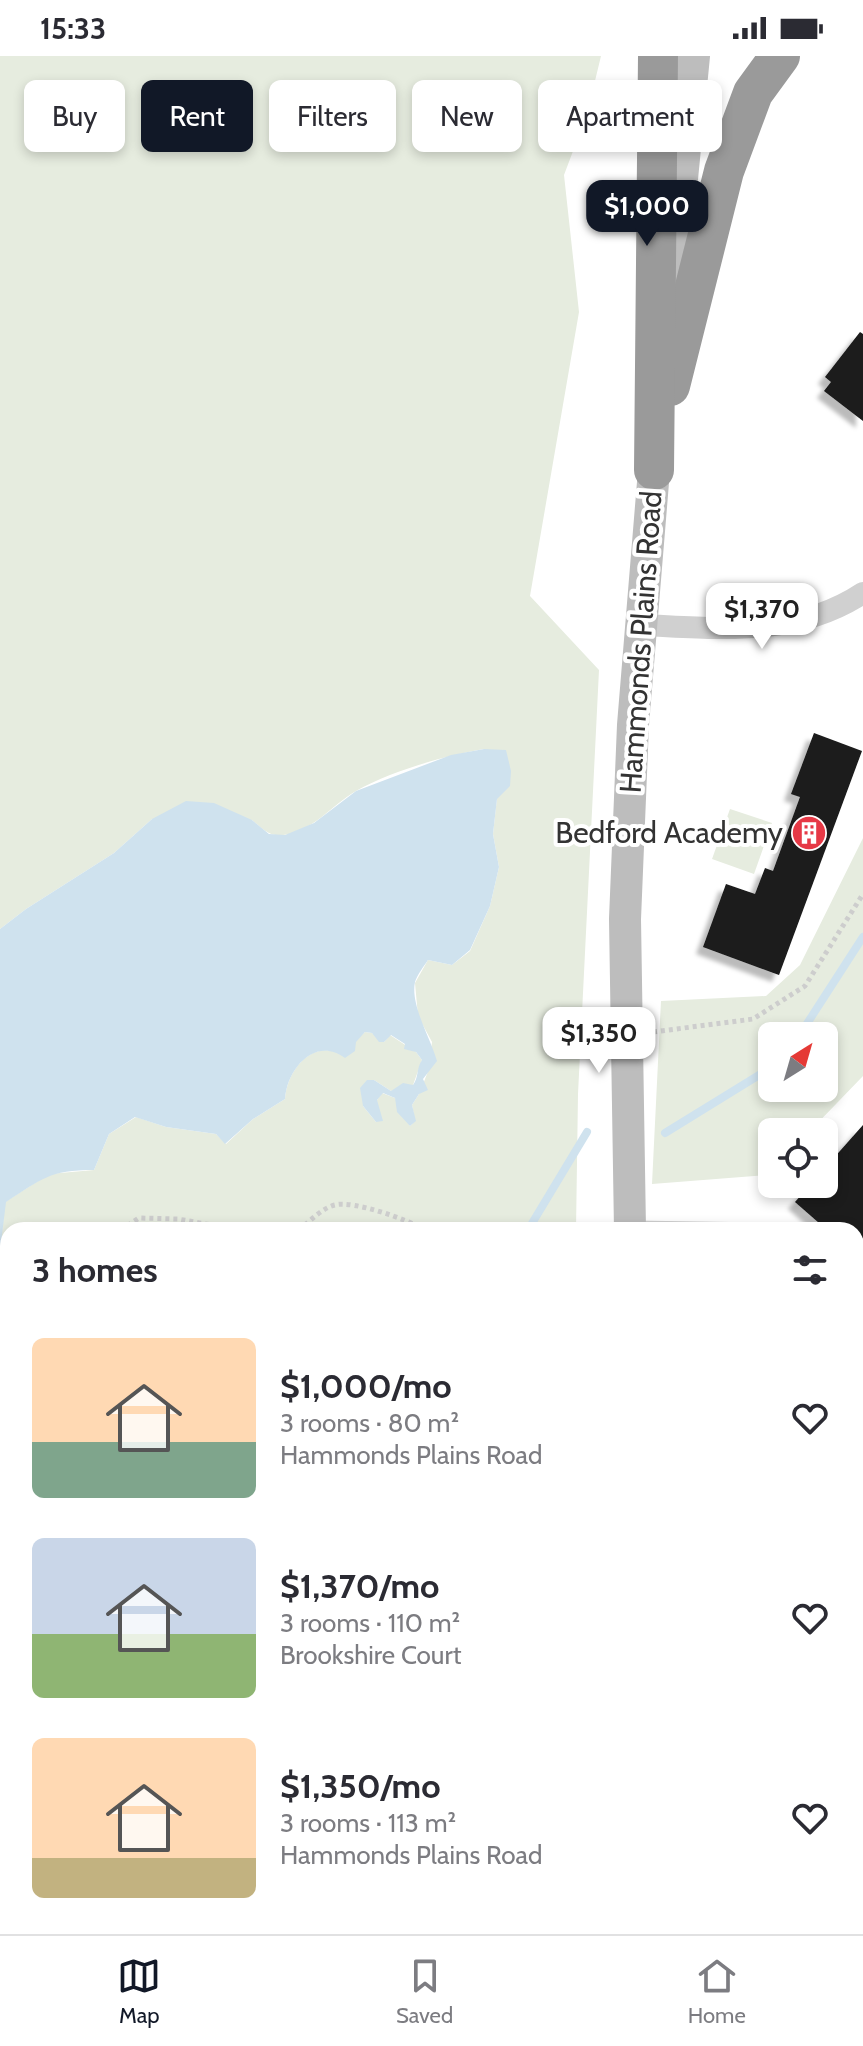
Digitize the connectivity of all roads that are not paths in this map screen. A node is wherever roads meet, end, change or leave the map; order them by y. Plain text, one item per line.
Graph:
1 (658, 56) edge
2 (694, 56) edge
3 (780, 56) edge
4 (655, 457) junction
5 (863, 593) edge
6 (641, 625) junction
7 (630, 1222) edge

1 - 4 highway
2 - 4 main road, Hammonds Plains Road
3 - 4 highway
4 - 6 main road, Hammonds Plains Road
5 - 6 street
6 - 7 main road, Hammonds Plains Road

